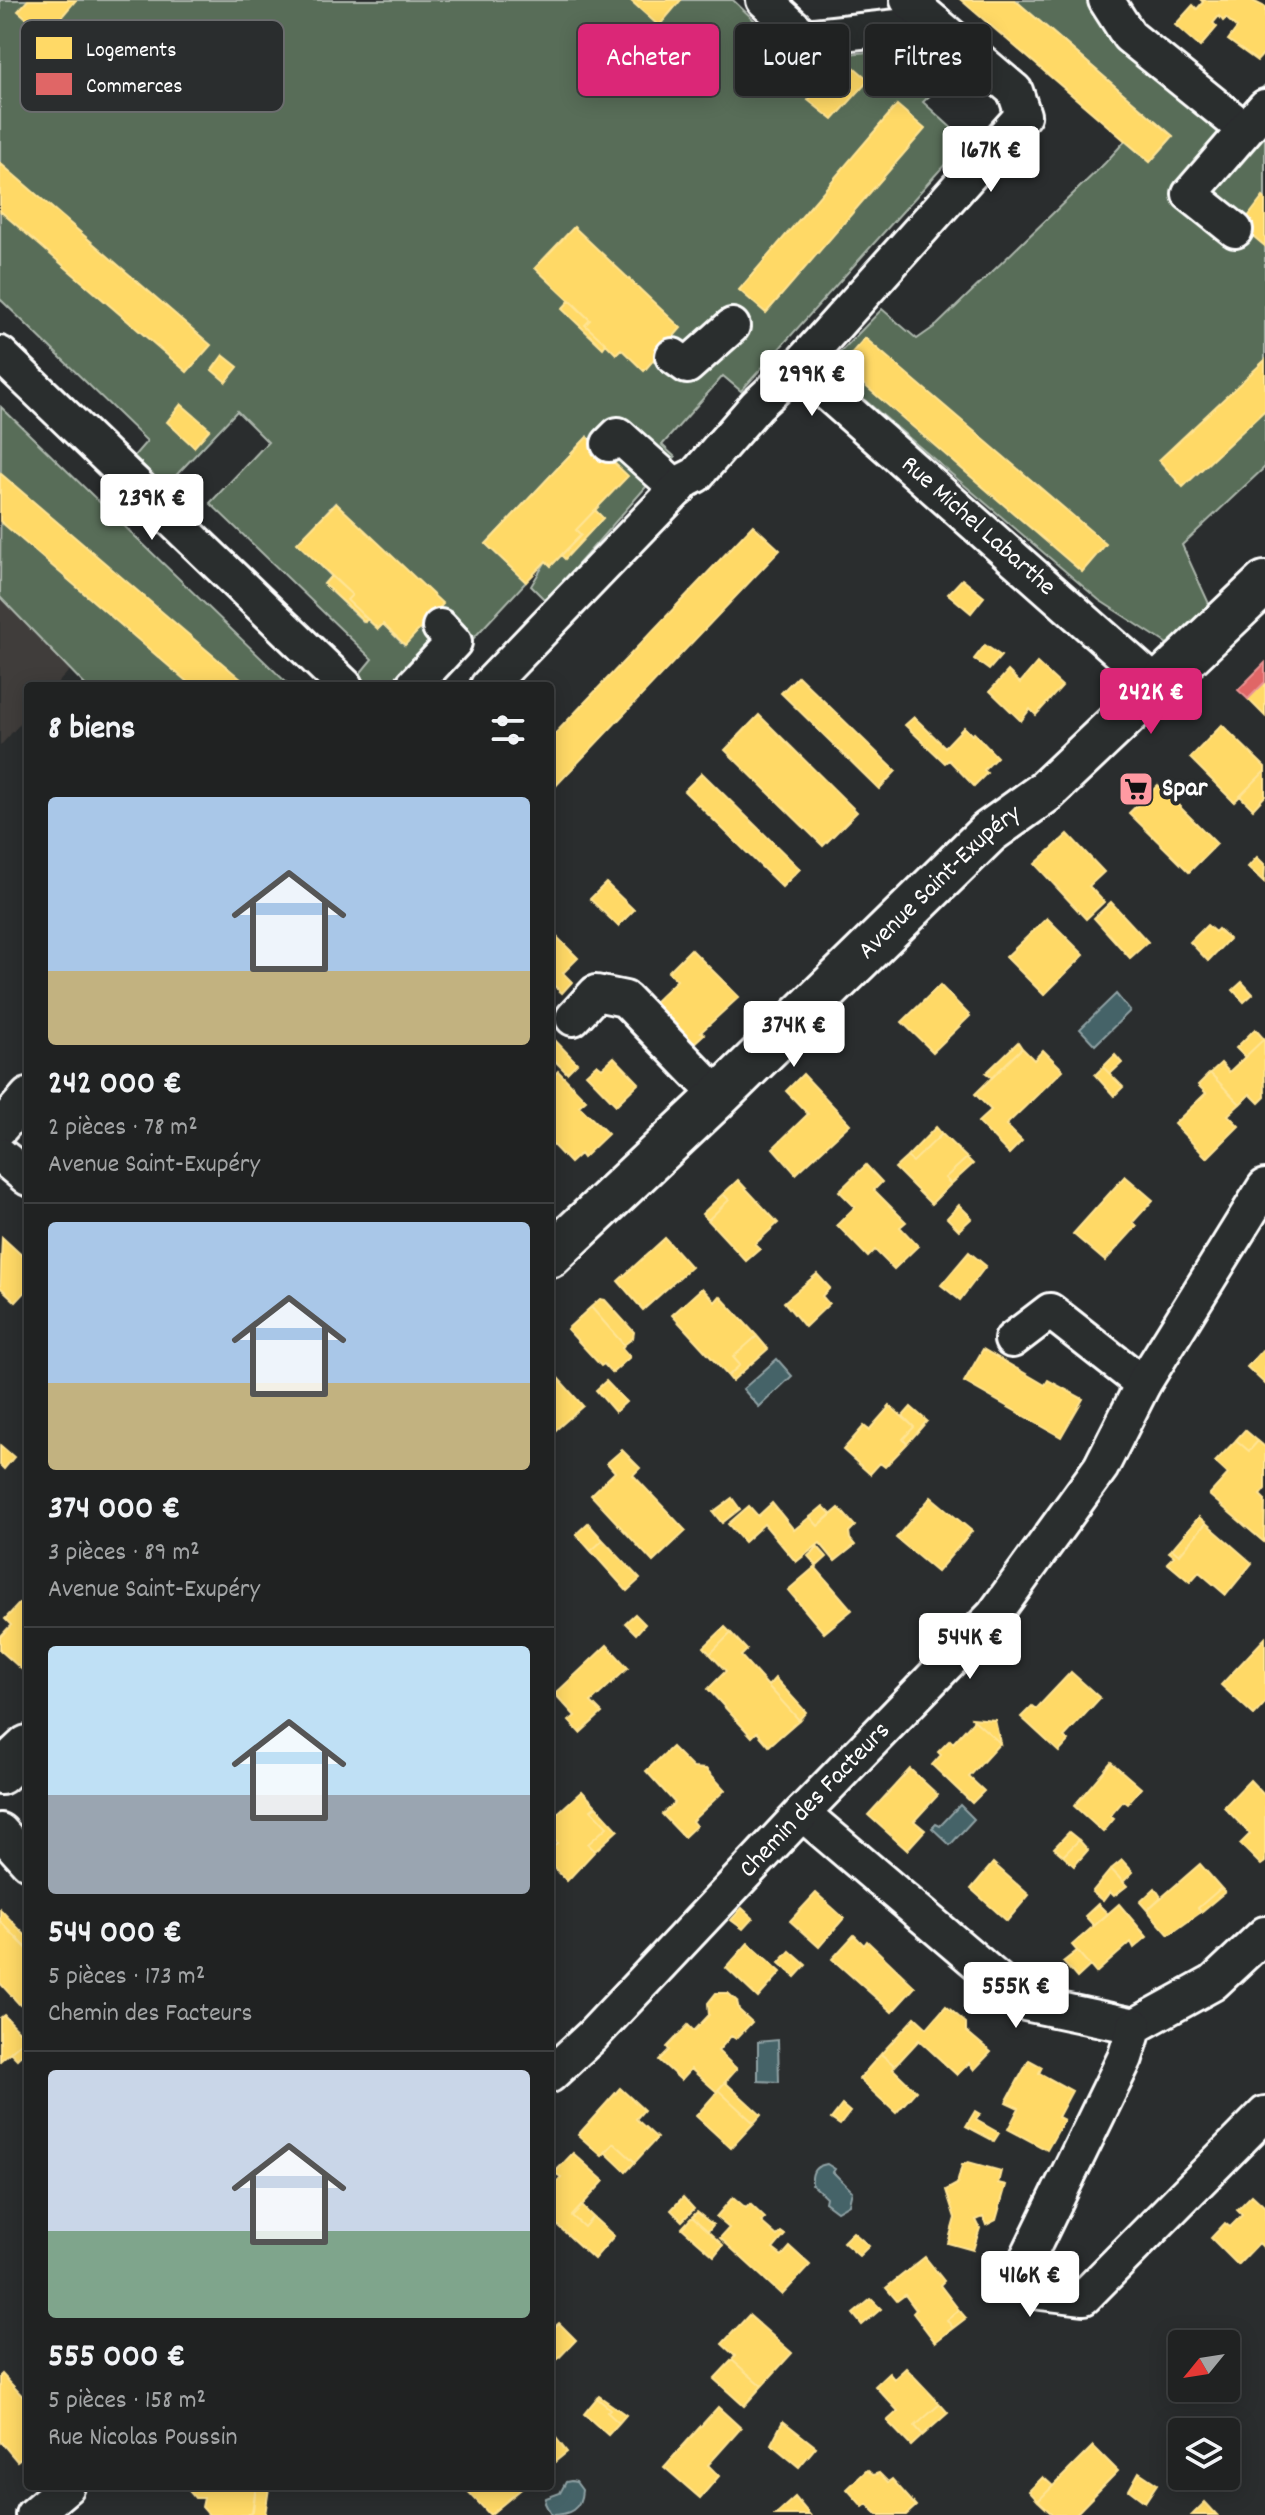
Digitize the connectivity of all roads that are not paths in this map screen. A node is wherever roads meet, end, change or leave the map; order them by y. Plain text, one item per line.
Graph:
1 (764, 0) edge
2 (908, 0) edge
3 (1106, 0) edge
4 (935, 23) junction
5 (1254, 118) edge
6 (1235, 230) dead end
7 (732, 326) dead end
8 (0, 354) edge
9 (673, 356) dead end
10 (798, 367) junction
11 (609, 444) dead end
12 (678, 489) junction
13 (1265, 583) edge
14 (440, 627) dead end
15 (341, 682) edge
16 (417, 682) edge
17 (492, 682) edge
18 (1157, 685) junction
19 (573, 1018) dead end
20 (719, 1096) junction
21 (24, 1101) edge
22 (0, 1128) edge
23 (0, 1155) edge
24 (24, 1175) edge
25 (1265, 1187) edge
26 (554, 1252) edge
27 (1012, 1340) dead end
28 (1143, 1384) junction
29 (24, 1751) edge
30 (0, 1773) edge
31 (802, 1813) junction
32 (0, 1831) edge
33 (24, 1858) edge
34 (1265, 1934) edge
35 (1135, 2026) junction
36 (554, 2071) edge
37 (1265, 2114) edge
38 (62, 2490) edge
39 (33, 2515) edge

1 - 4 street
2 - 4 street
3 - 5 street
4 - 10 street
5 - 6 street
7 - 9 street
8 - 15 street
10 - 12 street
10 - 18 street, Rue Michel Labarthe
11 - 12 street
12 - 17 street
13 - 18 main road, Avenue Saint-Exupéry
14 - 16 street
18 - 20 main road, Avenue Saint-Exupéry
19 - 20 street
20 - 26 main road, Avenue Saint-Exupéry
21 - 22 street
23 - 24 street
25 - 28 street, Chemin des Facteurs
27 - 28 street
28 - 31 street, Chemin des Facteurs
29 - 30 main road
31 - 35 street
31 - 36 street, Chemin des Facteurs
32 - 33 street
34 - 35 street
35 - 37 street
38 - 39 street

